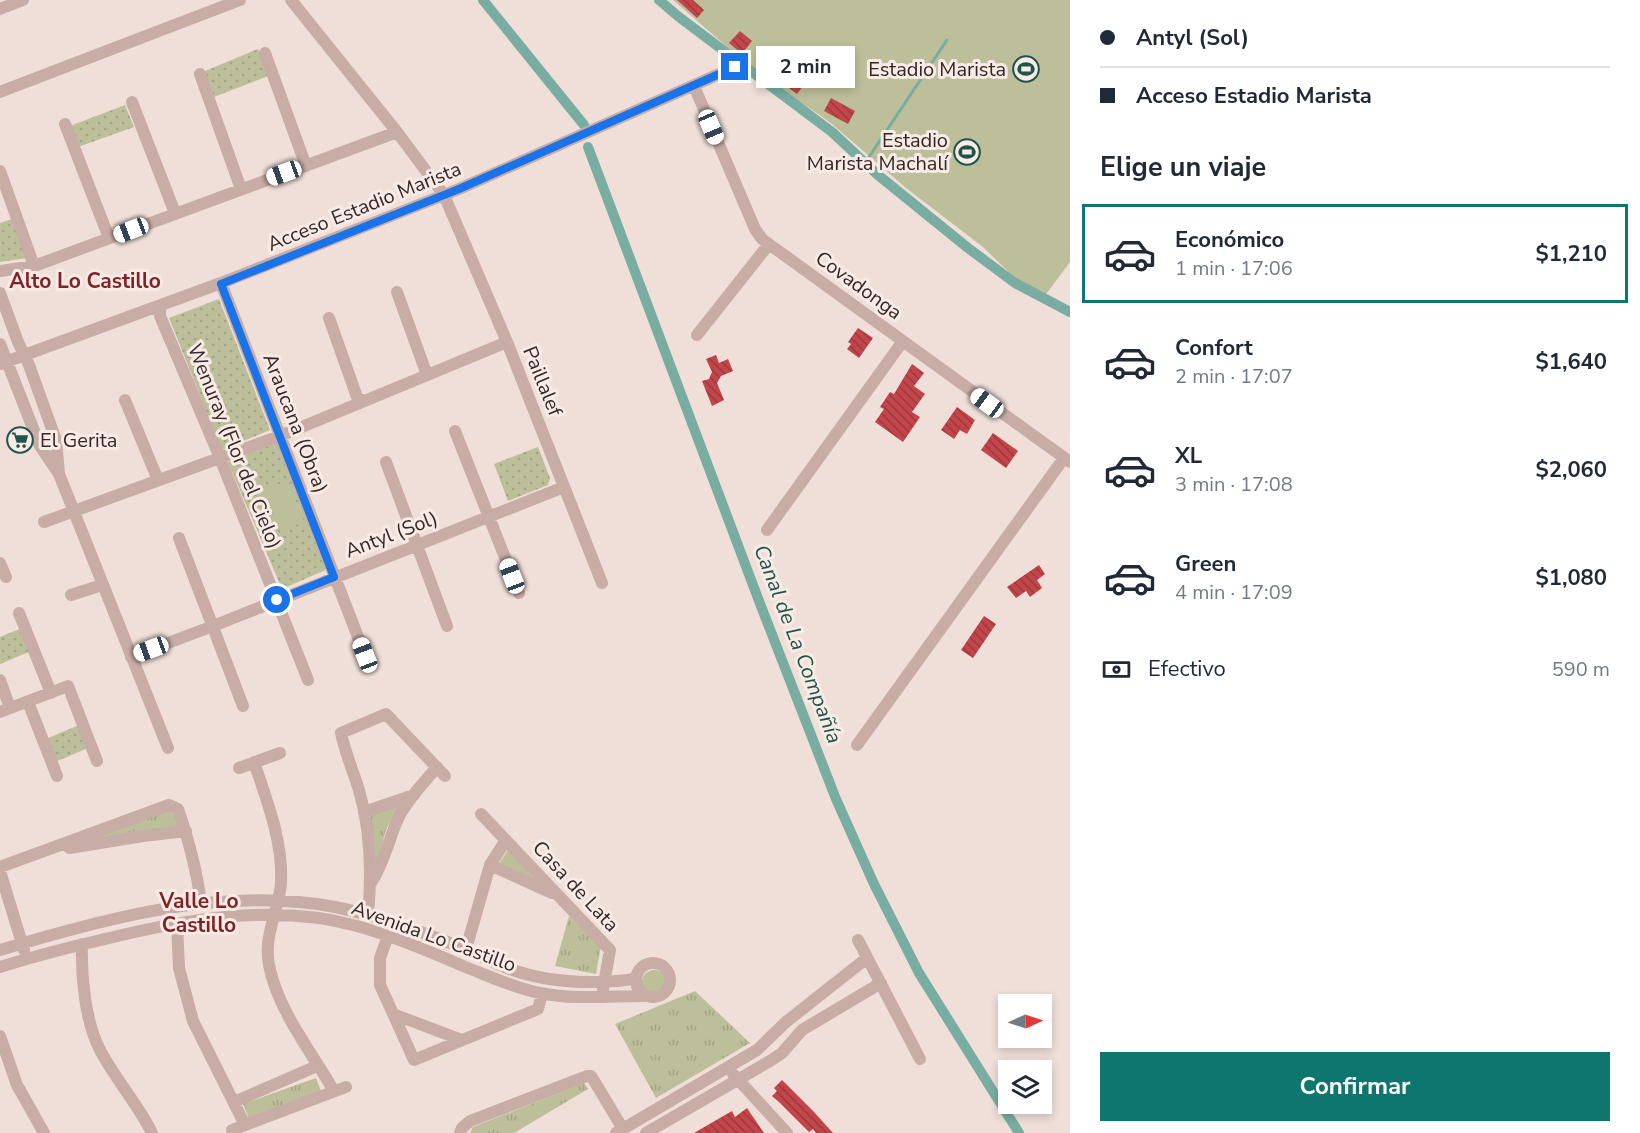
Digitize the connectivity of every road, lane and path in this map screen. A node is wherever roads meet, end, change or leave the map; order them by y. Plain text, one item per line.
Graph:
1 (20, 0) edge
2 (240, 0) edge
3 (291, 0) edge
4 (0, 9) edge
5 (265, 52) dead end
6 (735, 67) dead end
7 (200, 74) dead end
8 (694, 86) junction
9 (0, 92) edge
10 (132, 102) dead end
11 (65, 124) dead end
12 (397, 132) junction
13 (306, 165) junction
14 (0, 171) edge
15 (241, 189) junction
16 (444, 195) junction
17 (175, 213) junction
18 (109, 238) junction
19 (769, 244) junction
20 (34, 266) junction
21 (0, 271) edge
22 (221, 284) junction
23 (397, 292) dead end
24 (0, 293) edge
25 (160, 306) junction
26 (329, 318) dead end
27 (697, 335) dead end
28 (903, 341) junction
29 (507, 342) junction
30 (0, 344) edge
31 (24, 355) junction
32 (3, 363) edge
33 (427, 375) junction
34 (125, 400) dead end
35 (363, 401) junction
36 (455, 431) dead end
37 (280, 436) junction
38 (220, 458) junction
39 (1067, 460) edge
40 (386, 462) dead end
41 (59, 474) junction
42 (158, 480) junction
43 (564, 487) junction
44 (74, 512) junction
45 (489, 517) junction
46 (44, 522) dead end
47 (767, 530) dead end
48 (178, 538) dead end
49 (417, 545) junction
50 (0, 563) edge
51 (6, 577) dead end
52 (334, 577) junction
53 (602, 583) dead end
54 (102, 585) junction
55 (519, 593) dead end
56 (71, 595) dead end
57 (277, 600) junction
58 (19, 613) dead end
59 (213, 626) junction
60 (447, 626) dead end
61 (365, 655) dead end
62 (131, 657) junction
63 (0, 680) edge
64 (308, 680) dead end
65 (51, 693) junction
66 (28, 702) junction
67 (243, 706) dead end
68 (5, 710) edge
69 (857, 745) dead end
70 (168, 748) dead end
71 (280, 753) dead end
72 (97, 760) dead end
73 (254, 762) junction
74 (239, 768) dead end
75 (57, 776) dead end
76 (414, 795) junction
77 (364, 812) junction
78 (481, 814) dead end
79 (186, 831) junction
80 (506, 840) junction
81 (33, 855) junction
82 (490, 865) junction
83 (0, 869) edge
84 (370, 884) junction
85 (558, 896) junction
86 (201, 904) junction
87 (276, 909) junction
88 (368, 915) junction
89 (177, 923) junction
90 (388, 936) junction
91 (858, 940) dead end
92 (22, 944) junction
93 (82, 944) junction
94 (0, 950) edge
95 (466, 950) junction
96 (26, 958) junction
97 (867, 958) junction
98 (0, 967) edge
99 (636, 978) junction
100 (604, 982) junction
101 (881, 983) junction
102 (542, 994) junction
103 (602, 996) junction
104 (645, 996) junction
105 (393, 1014) junction
106 (0, 1036) edge
107 (462, 1040) junction
108 (920, 1059) dead end
109 (317, 1066) junction
110 (728, 1068) junction
111 (737, 1080) junction
112 (234, 1102) junction
113 (245, 1125) junction
114 (232, 1130) dead end
115 (619, 1131) edge
116 (148, 1132) edge
117 (44, 1133) edge
118 (460, 1133) edge
119 (646, 1133) edge
120 (787, 1133) edge

1 - 4 street
2 - 9 street
3 - 12 street, Paillalef
5 - 13 street
6 - 8 street, Acceso Estadio Marista
7 - 15 street
8 - 16 street, Acceso Estadio Marista
8 - 19 street, Covadonga
10 - 17 street
11 - 18 street
12 - 13 street
12 - 16 street, Paillalef
13 - 15 street
14 - 20 street
15 - 17 street
16 - 22 street, Acceso Estadio Marista
16 - 29 street, Paillalef
17 - 18 street
18 - 20 street
19 - 27 street
19 - 28 street, Covadonga
20 - 21 street
22 - 25 street, Acceso Estadio Marista
22 - 37 street, Araucana (Obra)
23 - 33 street
24 - 31 street
25 - 31 street, Acceso Estadio Marista
25 - 38 street, Wenuray (Flor del Cielo)
26 - 35 street
28 - 39 street, Covadonga
28 - 47 street
29 - 33 street
29 - 43 street, Paillalef
30 - 32 street
31 - 32 street, Acceso Estadio Marista
31 - 41 street
32 - 41 street
33 - 35 street
34 - 42 street
35 - 37 street
36 - 45 street
37 - 38 street
37 - 52 street, Araucana (Obra)
38 - 42 street
38 - 57 street, Wenuray (Flor del Cielo)
39 - 69 street
40 - 49 street
41 - 44 street
42 - 44 street
43 - 45 street, Antyl (Sol)
43 - 53 street, Paillalef
44 - 46 street
44 - 54 street
45 - 49 street, Antyl (Sol)
45 - 55 street
48 - 59 street
49 - 52 street, Antyl (Sol)
49 - 60 street
50 - 51 street
52 - 57 street, Antyl (Sol)
52 - 61 street, Araucana (Obra)
54 - 56 street
54 - 62 street
57 - 59 street, Antyl (Sol)
57 - 64 street, Wenuray (Flor del Cielo)
58 - 65 street
59 - 62 street, Antyl (Sol)
59 - 67 street
62 - 70 street
63 - 68 street
65 - 66 street
65 - 72 street
66 - 68 street
66 - 75 street
71 - 73 street
73 - 74 street
73 - 87 street
76 - 77 street
76 - 77 street
76 - 84 street
77 - 84 street
78 - 80 street, Casa de Lata
79 - 81 street
79 - 81 street
79 - 86 street
80 - 82 street
80 - 85 street, Casa de Lata
81 - 83 street
82 - 85 street
82 - 95 street
83 - 92 street
84 - 88 street
85 - 100 street, Casa de Lata
86 - 87 street, Avenida Lo Castillo
86 - 92 street, Avenida Lo Castillo
87 - 88 street, Avenida Lo Castillo
87 - 89 street, Avenida Lo Castillo
87 - 90 street, Avenida Lo Castillo
87 - 109 street
88 - 95 street, Avenida Lo Castillo
89 - 93 street, Avenida Lo Castillo
89 - 112 street
90 - 102 street, Avenida Lo Castillo
90 - 105 street
91 - 97 street
92 - 94 street, Avenida Lo Castillo
92 - 96 street
93 - 96 street, Avenida Lo Castillo
93 - 116 street
95 - 100 street, Avenida Lo Castillo
96 - 98 street, Avenida Lo Castillo
97 - 101 street
97 - 110 street
99 - 100 street, Avenida Lo Castillo
99 - 104 street
99 - 104 street, Avenida Lo Castillo
100 - 103 street, Casa de Lata
101 - 108 street
101 - 111 street
102 - 103 street, Avenida Lo Castillo
102 - 107 street
103 - 104 street, Avenida Lo Castillo
105 - 107 street
105 - 107 street
106 - 117 street
109 - 112 street
109 - 113 street
110 - 111 street
110 - 115 street
111 - 119 street
111 - 120 street
112 - 113 street
113 - 114 street
115 - 118 street

